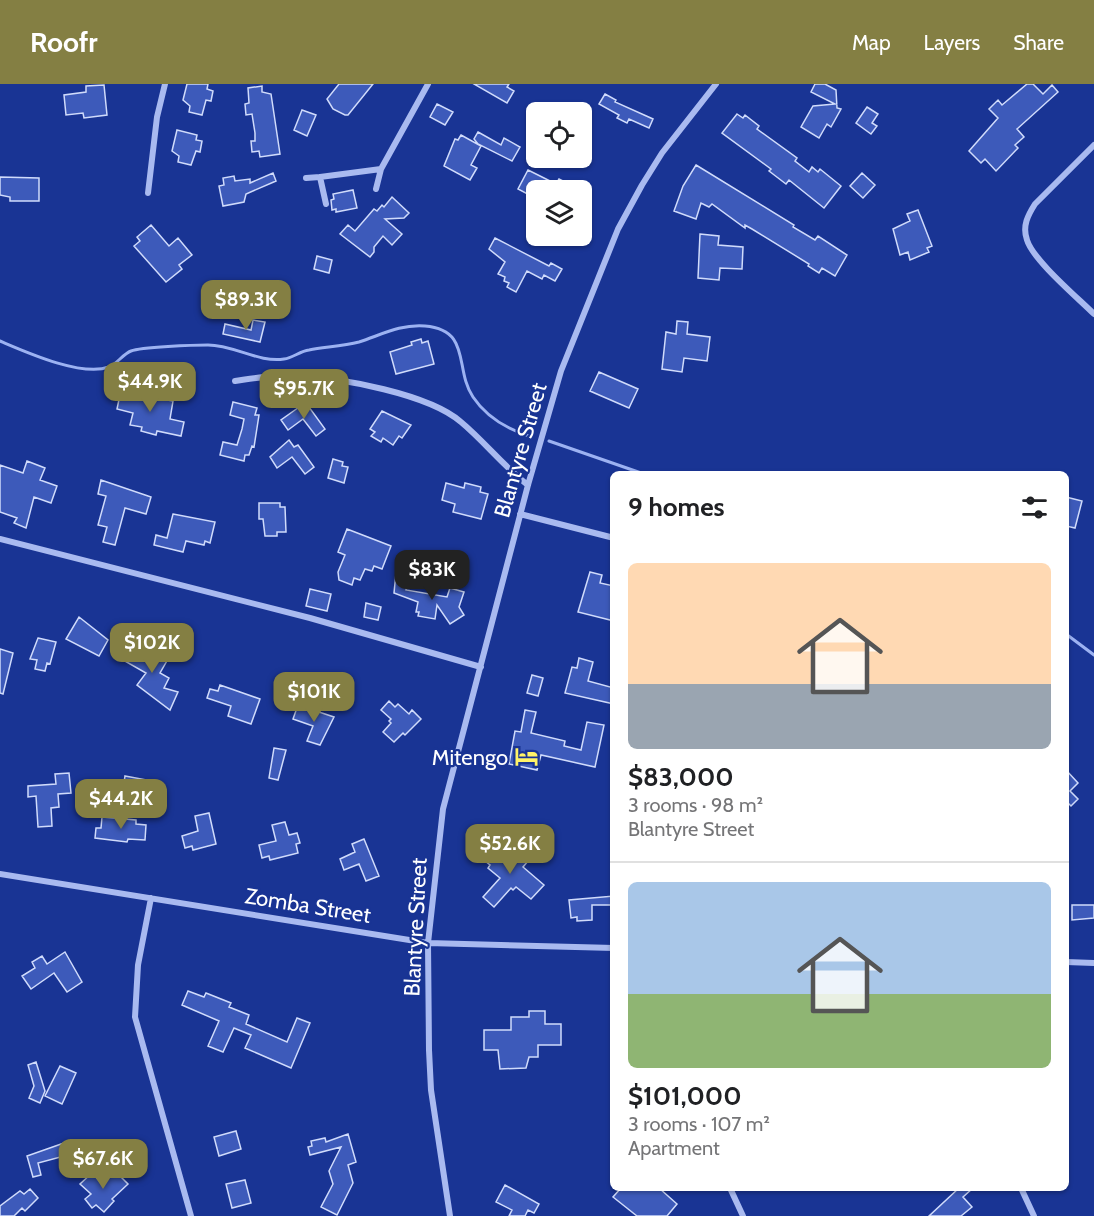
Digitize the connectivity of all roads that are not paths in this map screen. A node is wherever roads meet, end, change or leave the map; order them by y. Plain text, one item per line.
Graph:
1 (165, 84) edge
2 (428, 84) edge
3 (716, 84) edge
4 (1094, 145) edge
5 (381, 169) junction
6 (320, 177) junction
7 (306, 178) dead end
8 (376, 189) dead end
9 (148, 193) dead end
10 (326, 204) dead end
11 (1094, 314) edge
12 (235, 381) dead end
13 (528, 484) junction
14 (520, 514) junction
15 (610, 537) edge
16 (0, 539) edge
17 (481, 667) junction
18 (0, 874) edge
19 (151, 898) junction
20 (428, 943) junction
21 (610, 948) edge
22 (1069, 962) edge
23 (1094, 963) edge
24 (731, 1191) edge
25 (1022, 1191) edge
26 (191, 1216) edge
27 (450, 1216) edge
28 (743, 1216) edge
29 (1034, 1216) edge

1 - 9 street
2 - 5 street
3 - 13 street, Blantyre Street
4 - 11 street
5 - 6 street
5 - 8 street
6 - 7 street
6 - 10 street
12 - 13 street
13 - 14 street, Blantyre Street
14 - 15 street
14 - 17 street, Blantyre Street
16 - 17 street
17 - 20 street, Blantyre Street
18 - 19 street, Zomba Street
19 - 20 street, Zomba Street
19 - 26 street
20 - 21 street, Zomba Street
20 - 27 street, Blantyre Street
22 - 23 street
24 - 28 street
25 - 29 street

